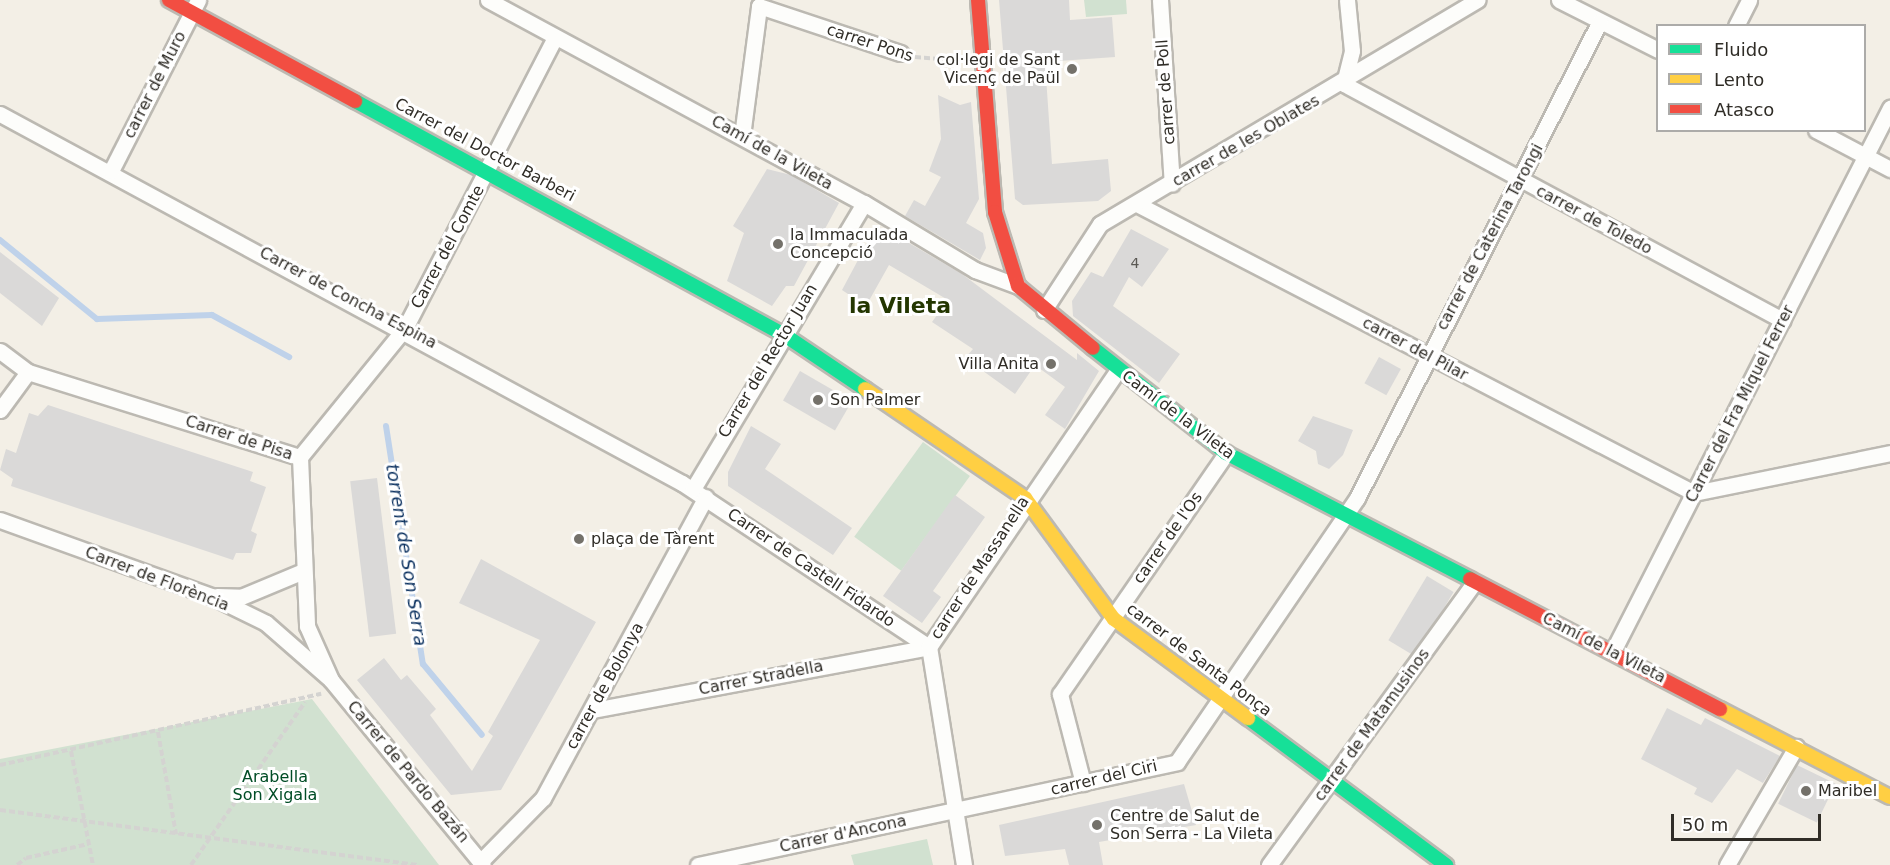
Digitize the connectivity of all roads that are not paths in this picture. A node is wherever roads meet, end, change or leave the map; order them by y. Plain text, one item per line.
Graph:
1 (170, 0) edge
2 (488, 0) edge
3 (978, 0) edge
4 (1160, 0) edge
5 (1347, 0) edge
6 (1477, 0) edge
7 (1559, 0) edge
8 (1749, 0) edge
9 (195, 6) edge
10 (1600, 21) junction
11 (1737, 24) edge
12 (555, 37) junction
13 (1656, 49) edge
14 (900, 52) road end
15 (1344, 84) junction
16 (1890, 108) edge
17 (0, 114) edge
18 (1820, 132) edge
19 (742, 136) junction
20 (1866, 156) junction
21 (1890, 169) edge
22 (489, 170) junction
23 (111, 171) junction
24 (1521, 181) junction
25 (1172, 184) junction
26 (864, 203) junction
27 (1137, 204) junction
28 (1018, 286) junction
29 (1044, 310) junction
30 (1782, 320) junction
31 (405, 328) junction
32 (783, 334) junction
33 (0, 351) edge
34 (1428, 356) junction
35 (1118, 370) junction
36 (28, 372) junction
37 (0, 410) edge
38 (1226, 453) junction
39 (1890, 453) edge
40 (300, 457) junction
41 (699, 493) junction
42 (1694, 494) junction
43 (1025, 498) junction
44 (1345, 517) junction
45 (0, 520) edge
46 (301, 572) junction
47 (1474, 583) junction
48 (211, 596) junction
49 (1114, 619) junction
50 (929, 647) junction
51 (1613, 651) junction
52 (334, 683) junction
53 (1221, 697) junction
54 (593, 710) junction
55 (1796, 747) junction
56 (1333, 780) junction
57 (1083, 783) junction
58 (1890, 797) edge
59 (952, 811) junction
60 (483, 862) edge
61 (698, 865) edge
62 (964, 865) edge
63 (1269, 865) edge
64 (1446, 865) edge
65 (1727, 865) edge

1 - 9 street, Carrer del Doctor Barberi
2 - 12 street, Camí de la Vileta
3 - 28 street
4 - 25 street, carrer de Poll
5 - 15 street
6 - 15 street, carrer de les Oblates
7 - 10 street
8 - 11 street
9 - 22 street, Carrer del Doctor Barberi
9 - 23 street, carrer de Muro
10 - 13 street
10 - 24 street, carrer de Caterina Tarongi
12 - 19 street, Camí de la Vileta
12 - 22 street, Carrer del Comte
14 - 19 street, carrer Pons
15 - 24 street, carrer de Toledo
15 - 25 street, carrer de les Oblates
16 - 20 street
17 - 23 street, Carrer de Concha Espina
18 - 20 street
19 - 26 street, Camí de la Vileta
20 - 21 street
20 - 30 street, Carrer del Fra Miquel Ferrer
22 - 31 street, Carrer del Comte
22 - 32 street, Carrer del Doctor Barberi
23 - 31 street, Carrer de Concha Espina
24 - 30 street, carrer de Toledo
24 - 34 street, carrer de Caterina Tarongi
25 - 27 street, carrer de les Oblates
26 - 28 street, Camí de la Vileta
26 - 32 street, Carrer del Rector Juan
27 - 29 street, carrer de les Oblates
27 - 34 street, carrer del Pilar
28 - 29 street, Camí de la Vileta
29 - 35 street, Camí de la Vileta
30 - 42 street, Carrer del Fra Miquel Ferrer
31 - 40 street, Carrer del Comte
31 - 41 street, Carrer de Concha Espina
32 - 41 street, Carrer del Rector Juan
32 - 43 street, carrer de Santa Ponça
33 - 36 street, Carrer de Pisa
34 - 42 street, carrer del Pilar
34 - 44 street, carrer de Caterina Tarongi
35 - 38 street, Camí de la Vileta
35 - 43 street, carrer de Massanella
36 - 37 street
36 - 40 street, Carrer de Pisa
38 - 44 street, Camí de la Vileta
38 - 49 street, carrer de l'Os
39 - 42 street
40 - 46 street, Carrer de Pisa
41 - 50 street, Carrer de Castell Fidardo
41 - 54 street, carrer de Bolonya
42 - 51 street, Carrer del Fra Miquel Ferrer
43 - 49 street, carrer de Santa Ponça
43 - 50 street, carrer de Massanella
44 - 47 street, Camí de la Vileta
44 - 53 street, carrer del Ciri
45 - 48 street, Carrer de Florència
46 - 48 street
46 - 52 street, Carrer de Pisa
47 - 51 street, Camí de la Vileta
47 - 56 street, carrer de Matamusinos
48 - 52 street, Carrer de Florència
49 - 53 street, carrer de Santa Ponça
49 - 57 street, carrer de l'Os
50 - 54 street, Carrer Stradella
50 - 59 street, carrer de Massanella
51 - 55 street, Camí de la Vileta
52 - 60 street, Carrer de Pardo Bazán
53 - 56 street, carrer de Santa Ponça
53 - 57 street, carrer del Ciri
54 - 60 street, carrer de Bolonya
55 - 58 street, Camí de la Vileta
55 - 65 street
56 - 63 street, carrer de Matamusinos
56 - 64 street, carrer de Santa Ponça
57 - 59 street, carrer del Ciri
59 - 61 street, Carrer d'Ancona
59 - 62 street, carrer de Massanella

